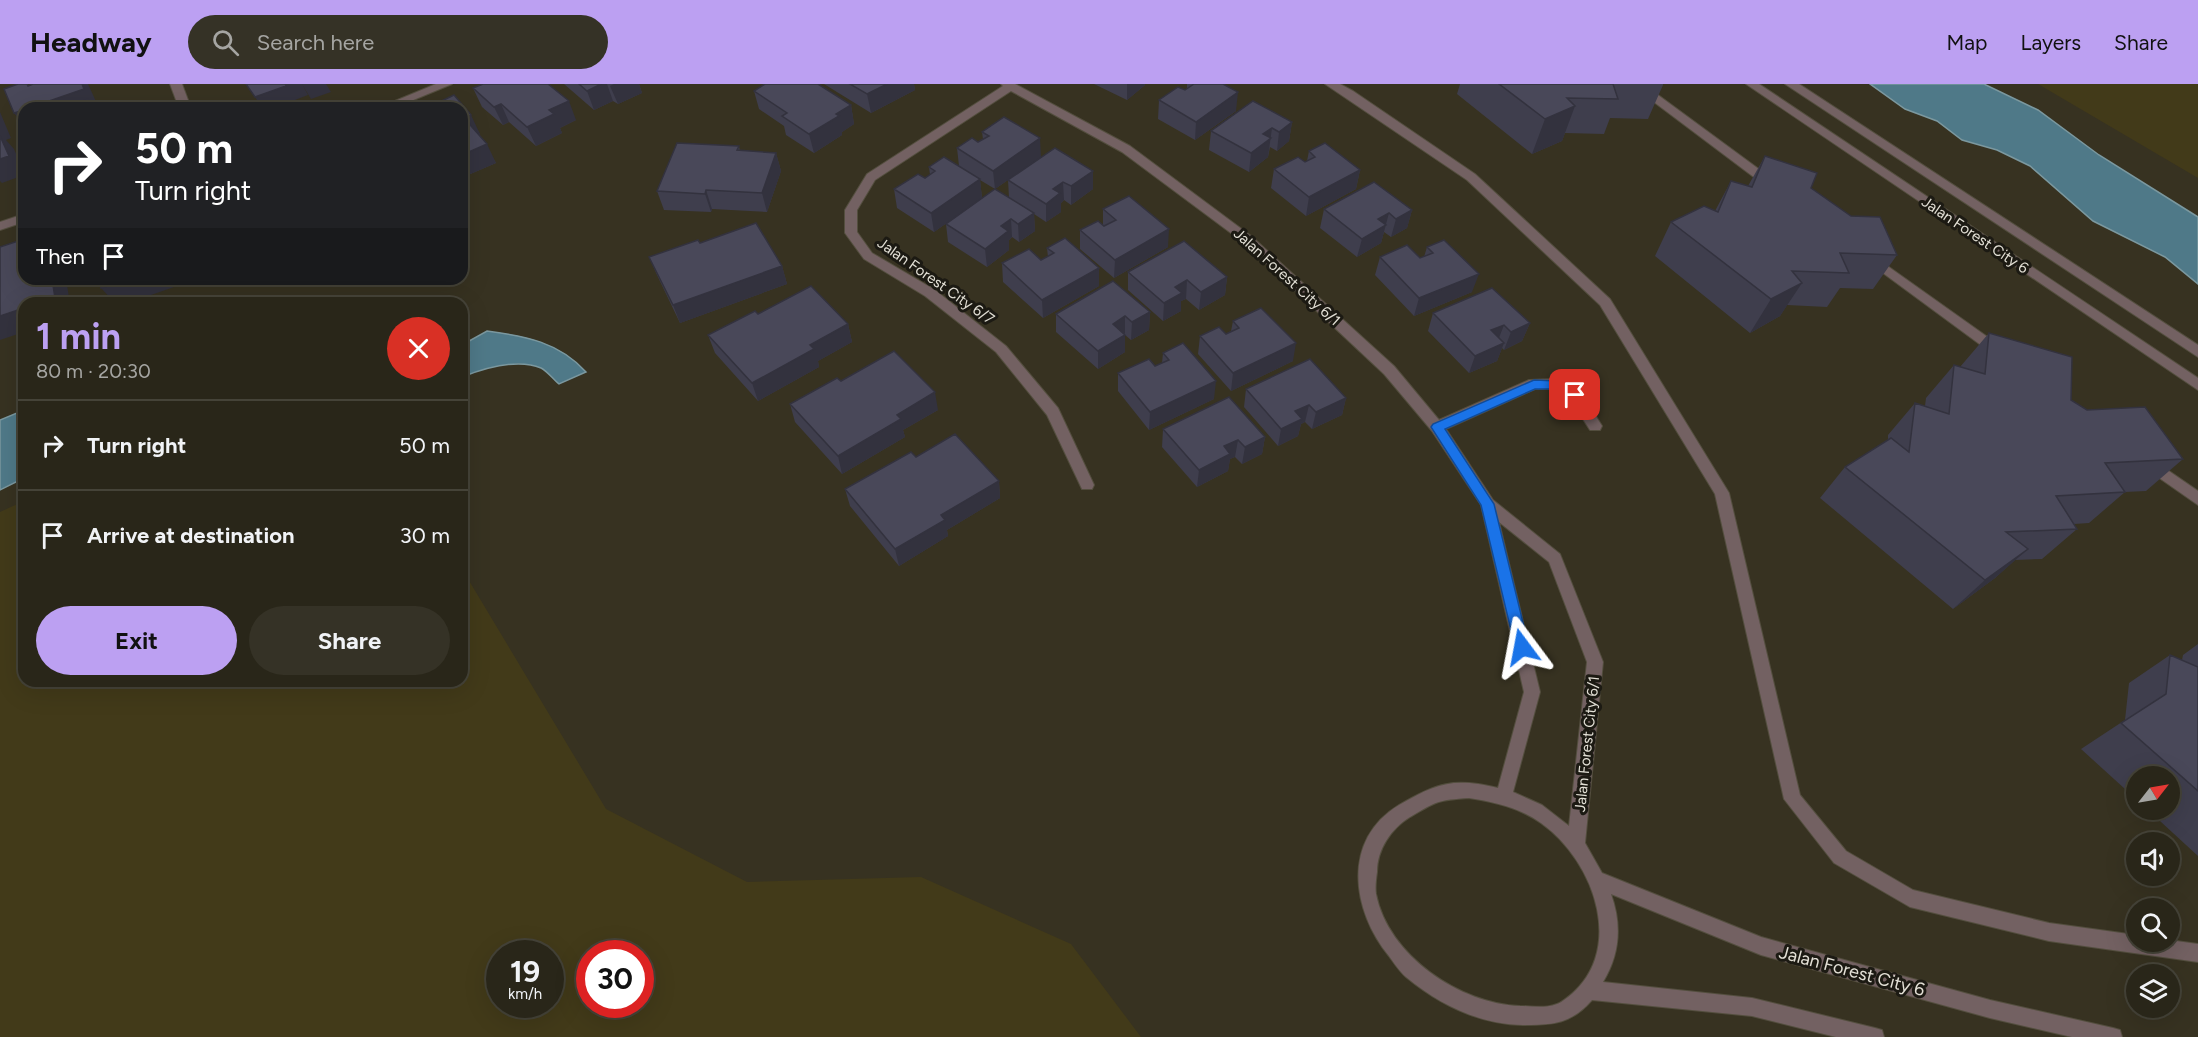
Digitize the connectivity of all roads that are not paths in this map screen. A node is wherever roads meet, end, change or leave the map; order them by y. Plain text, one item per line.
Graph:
1 (176, 84) edge
2 (446, 84) edge
3 (1331, 84) edge
4 (1636, 84) edge
5 (1752, 84) edge
6 (1791, 84) edge
7 (1009, 85) edge
8 (183, 102) edge
9 (400, 102) edge
10 (1779, 189) edge
11 (18, 220) edge
12 (0, 226) edge
13 (1864, 253) edge
14 (2198, 352) edge
15 (2007, 358) edge
16 (2198, 385) edge
17 (1595, 426) dead end
18 (1437, 427) junction
19 (2140, 457) edge
20 (1087, 485) dead end
21 (2198, 499) edge
22 (1488, 504) junction
23 (1504, 796) junction
24 (1576, 845) junction
25 (1598, 880) junction
26 (2198, 953) edge
27 (1589, 990) junction
28 (1843, 1033) edge
29 (1875, 1037) edge
30 (2113, 1037) edge

1 - 8 street
2 - 9 street
3 - 26 street
4 - 10 street
5 - 16 street, Jalan Forest City 6
6 - 14 street, Jalan Forest City 6
7 - 18 street, Jalan Forest City 6/1
7 - 20 street, Jalan Forest City 6/7
11 - 12 street
13 - 15 street
17 - 18 street
18 - 22 street, Jalan Forest City 6/1
19 - 21 street
22 - 23 street, Jalan Forest City 6/1
22 - 24 street, Jalan Forest City 6/1
23 - 24 street
23 - 27 street
24 - 25 street
25 - 27 street
25 - 30 street, Jalan Forest City 6
27 - 28 street
28 - 29 street

